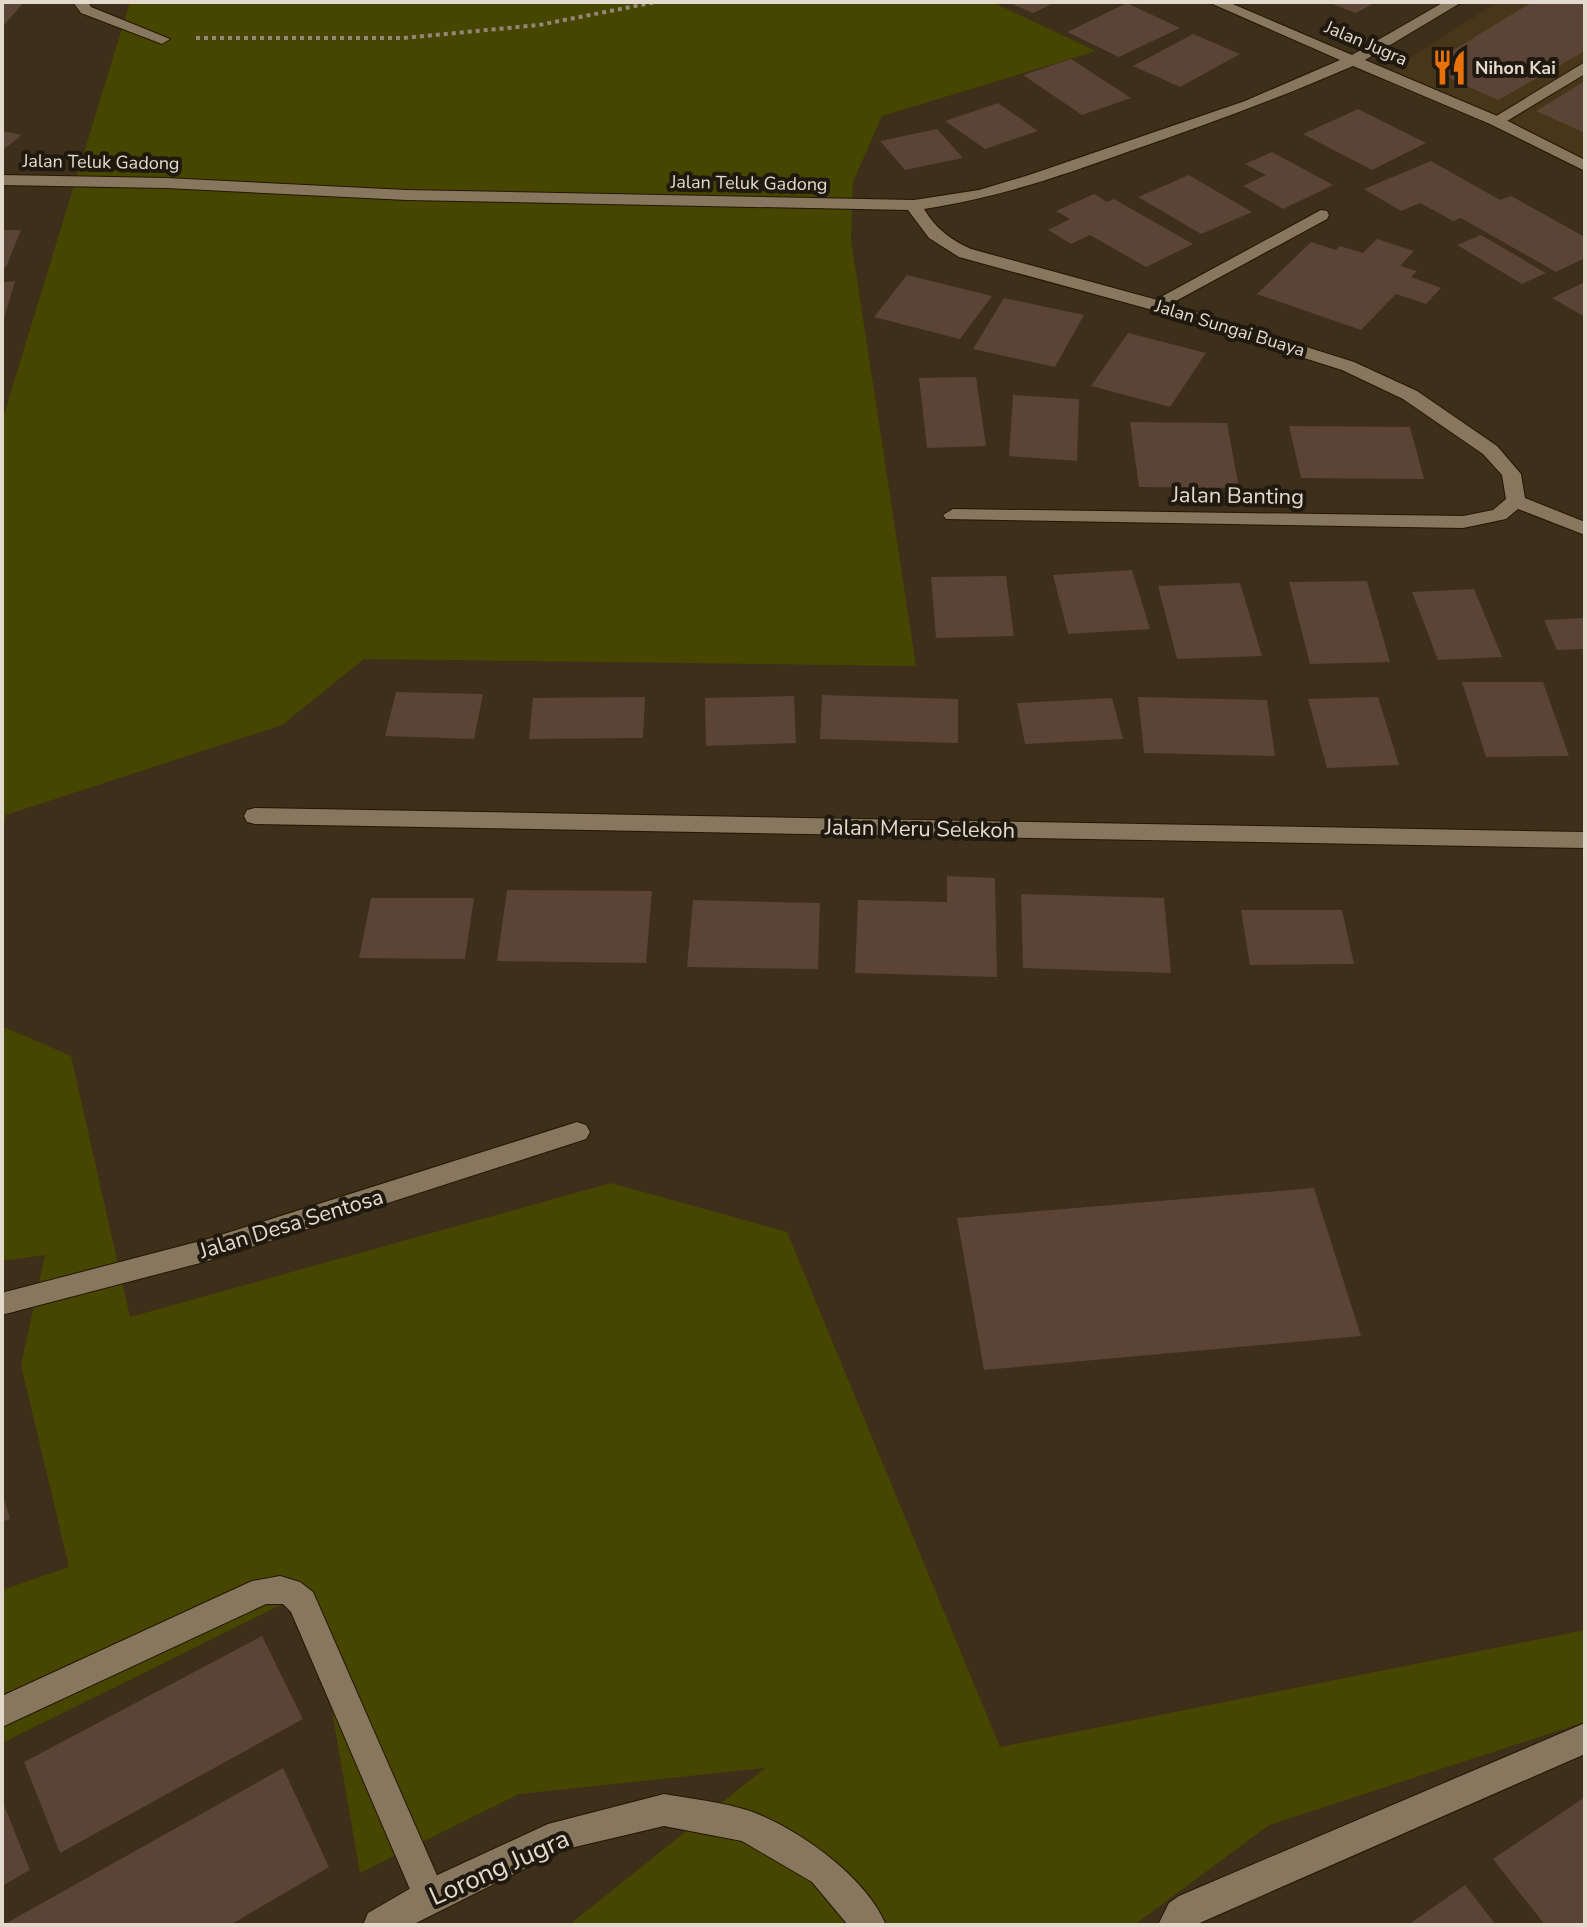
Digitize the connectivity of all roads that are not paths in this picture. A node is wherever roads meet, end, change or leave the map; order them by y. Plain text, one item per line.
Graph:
1 (80, 2) edge
2 (1215, 2) edge
3 (1455, 2) edge
4 (162, 39) road end
5 (1356, 59) junction
6 (1585, 67) edge
7 (1496, 121) junction
8 (1585, 166) edge
9 (2, 180) edge
10 (914, 205) junction
11 (1321, 215) dead end
12 (1155, 305) junction
13 (1516, 501) junction
14 (953, 515) dead end
15 (1585, 529) edge
16 (255, 816) dead end
17 (1585, 840) edge
18 (577, 1132) dead end
19 (6, 1303) edge
20 (2, 1712) edge
21 (1585, 1738) edge
22 (430, 1896) junction
23 (380, 1925) edge
24 (869, 1925) edge
25 (1175, 1925) edge

1 - 4 street
2 - 5 street, Jalan Jugra
3 - 5 street, Jalan Teluk Gadong
5 - 7 street, Jalan Jugra
5 - 10 street, Jalan Teluk Gadong
6 - 7 street
7 - 8 street, Jalan Jugra
9 - 10 street, Jalan Teluk Gadong
10 - 12 street, Jalan Sungai Buaya
11 - 12 street
12 - 13 street, Jalan Sungai Buaya
13 - 14 street, Jalan Banting
13 - 15 street
16 - 17 street, Jalan Meru Selekoh
18 - 19 street, Jalan Desa Sentosa
20 - 22 street
21 - 25 street
22 - 23 street, Lorong Jugra
22 - 24 street, Lorong Jugra

